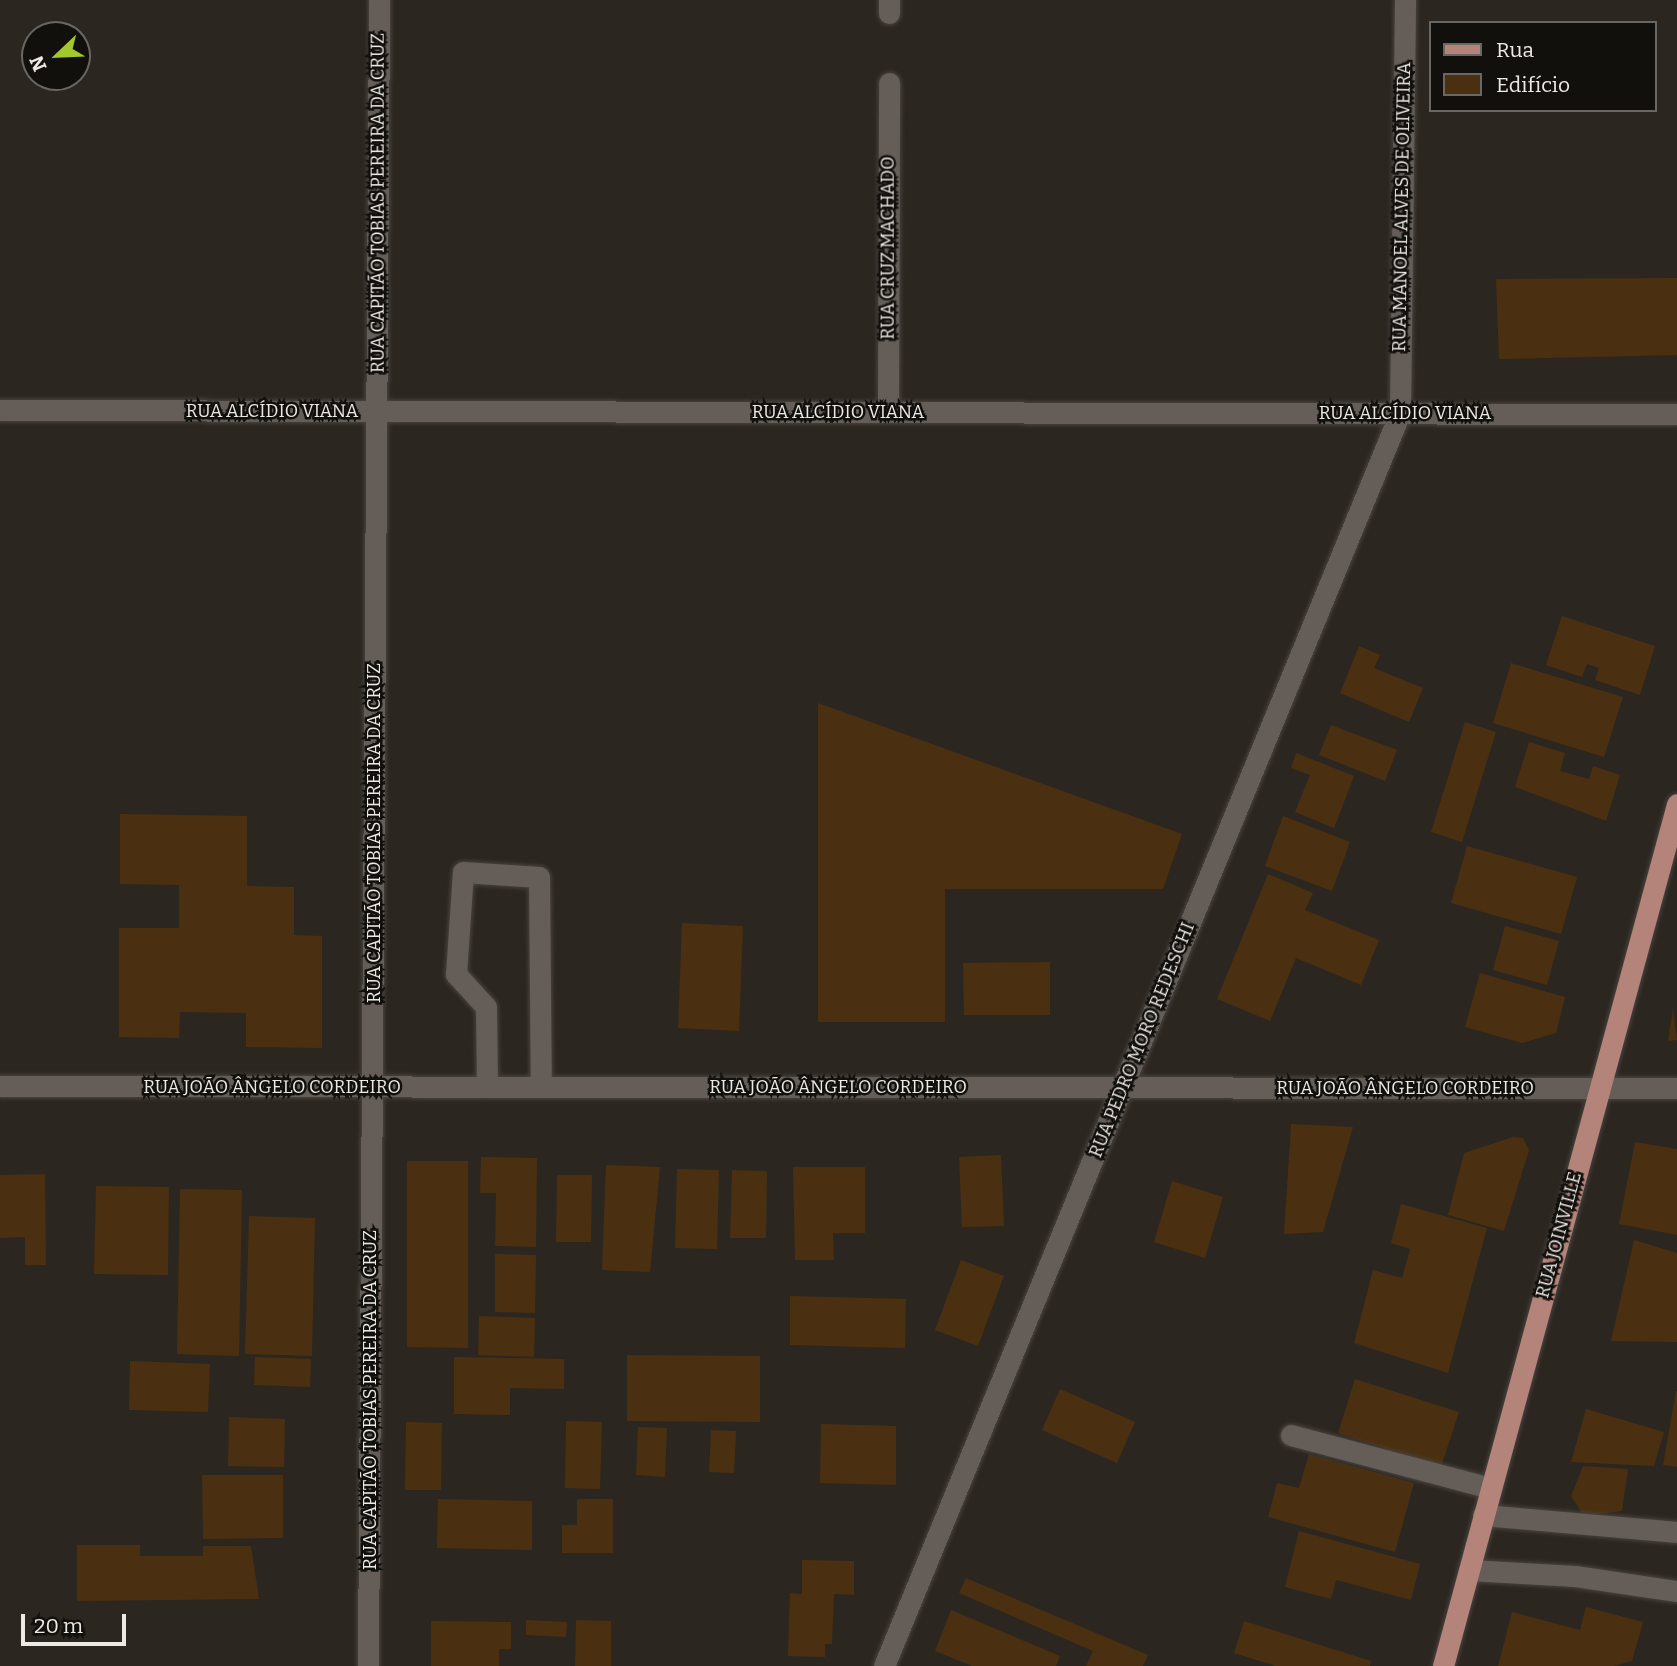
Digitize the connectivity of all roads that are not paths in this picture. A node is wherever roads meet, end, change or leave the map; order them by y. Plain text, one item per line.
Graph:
1 (379, 0) edge
2 (1405, 0) edge
3 (889, 83) dead end
4 (0, 411) edge
5 (377, 411) junction
6 (888, 412) junction
7 (1400, 413) junction
8 (1677, 414) edge
9 (1677, 804) edge
10 (0, 1086) edge
11 (372, 1087) junction
12 (487, 1087) junction
13 (541, 1087) junction
14 (1123, 1087) junction
15 (1600, 1088) junction
16 (1677, 1088) edge
17 (1291, 1435) dead end
18 (1490, 1488) junction
19 (1483, 1515) junction
20 (1677, 1532) edge
21 (1468, 1570) junction
22 (1677, 1591) edge
23 (368, 1666) edge
24 (884, 1666) edge
25 (1443, 1666) edge

1 - 5 street, RUA CAPITÃO TOBIAS PEREIRA DA CRUZ
2 - 7 street, RUA MANOEL ALVES DE OLIVEIRA
3 - 6 street, RUA CRUZ MACHADO
4 - 5 street, RUA ALCÍDIO VIANA
5 - 6 street, RUA ALCÍDIO VIANA
5 - 11 street, RUA CAPITÃO TOBIAS PEREIRA DA CRUZ
6 - 7 street, RUA ALCÍDIO VIANA
7 - 8 street, RUA ALCÍDIO VIANA
7 - 14 street, RUA PEDRO MORO REDESCHI
9 - 15 main road, RUA JOINVILLE
10 - 11 street, RUA JOÃO ÂNGELO CORDEIRO
11 - 12 street, RUA JOÃO ÂNGELO CORDEIRO
11 - 23 street, RUA CAPITÃO TOBIAS PEREIRA DA CRUZ
12 - 13 street, RUA JOÃO ÂNGELO CORDEIRO
12 - 13 street
13 - 14 street, RUA JOÃO ÂNGELO CORDEIRO
14 - 15 street, RUA JOÃO ÂNGELO CORDEIRO
14 - 24 street, RUA PEDRO MORO REDESCHI
15 - 16 street, RUA JOÃO ÂNGELO CORDEIRO
15 - 18 main road, RUA JOINVILLE
17 - 18 street
18 - 19 main road, RUA JOINVILLE
19 - 20 street
19 - 21 main road, RUA JOINVILLE
21 - 22 street
21 - 25 main road, RUA JOINVILLE

